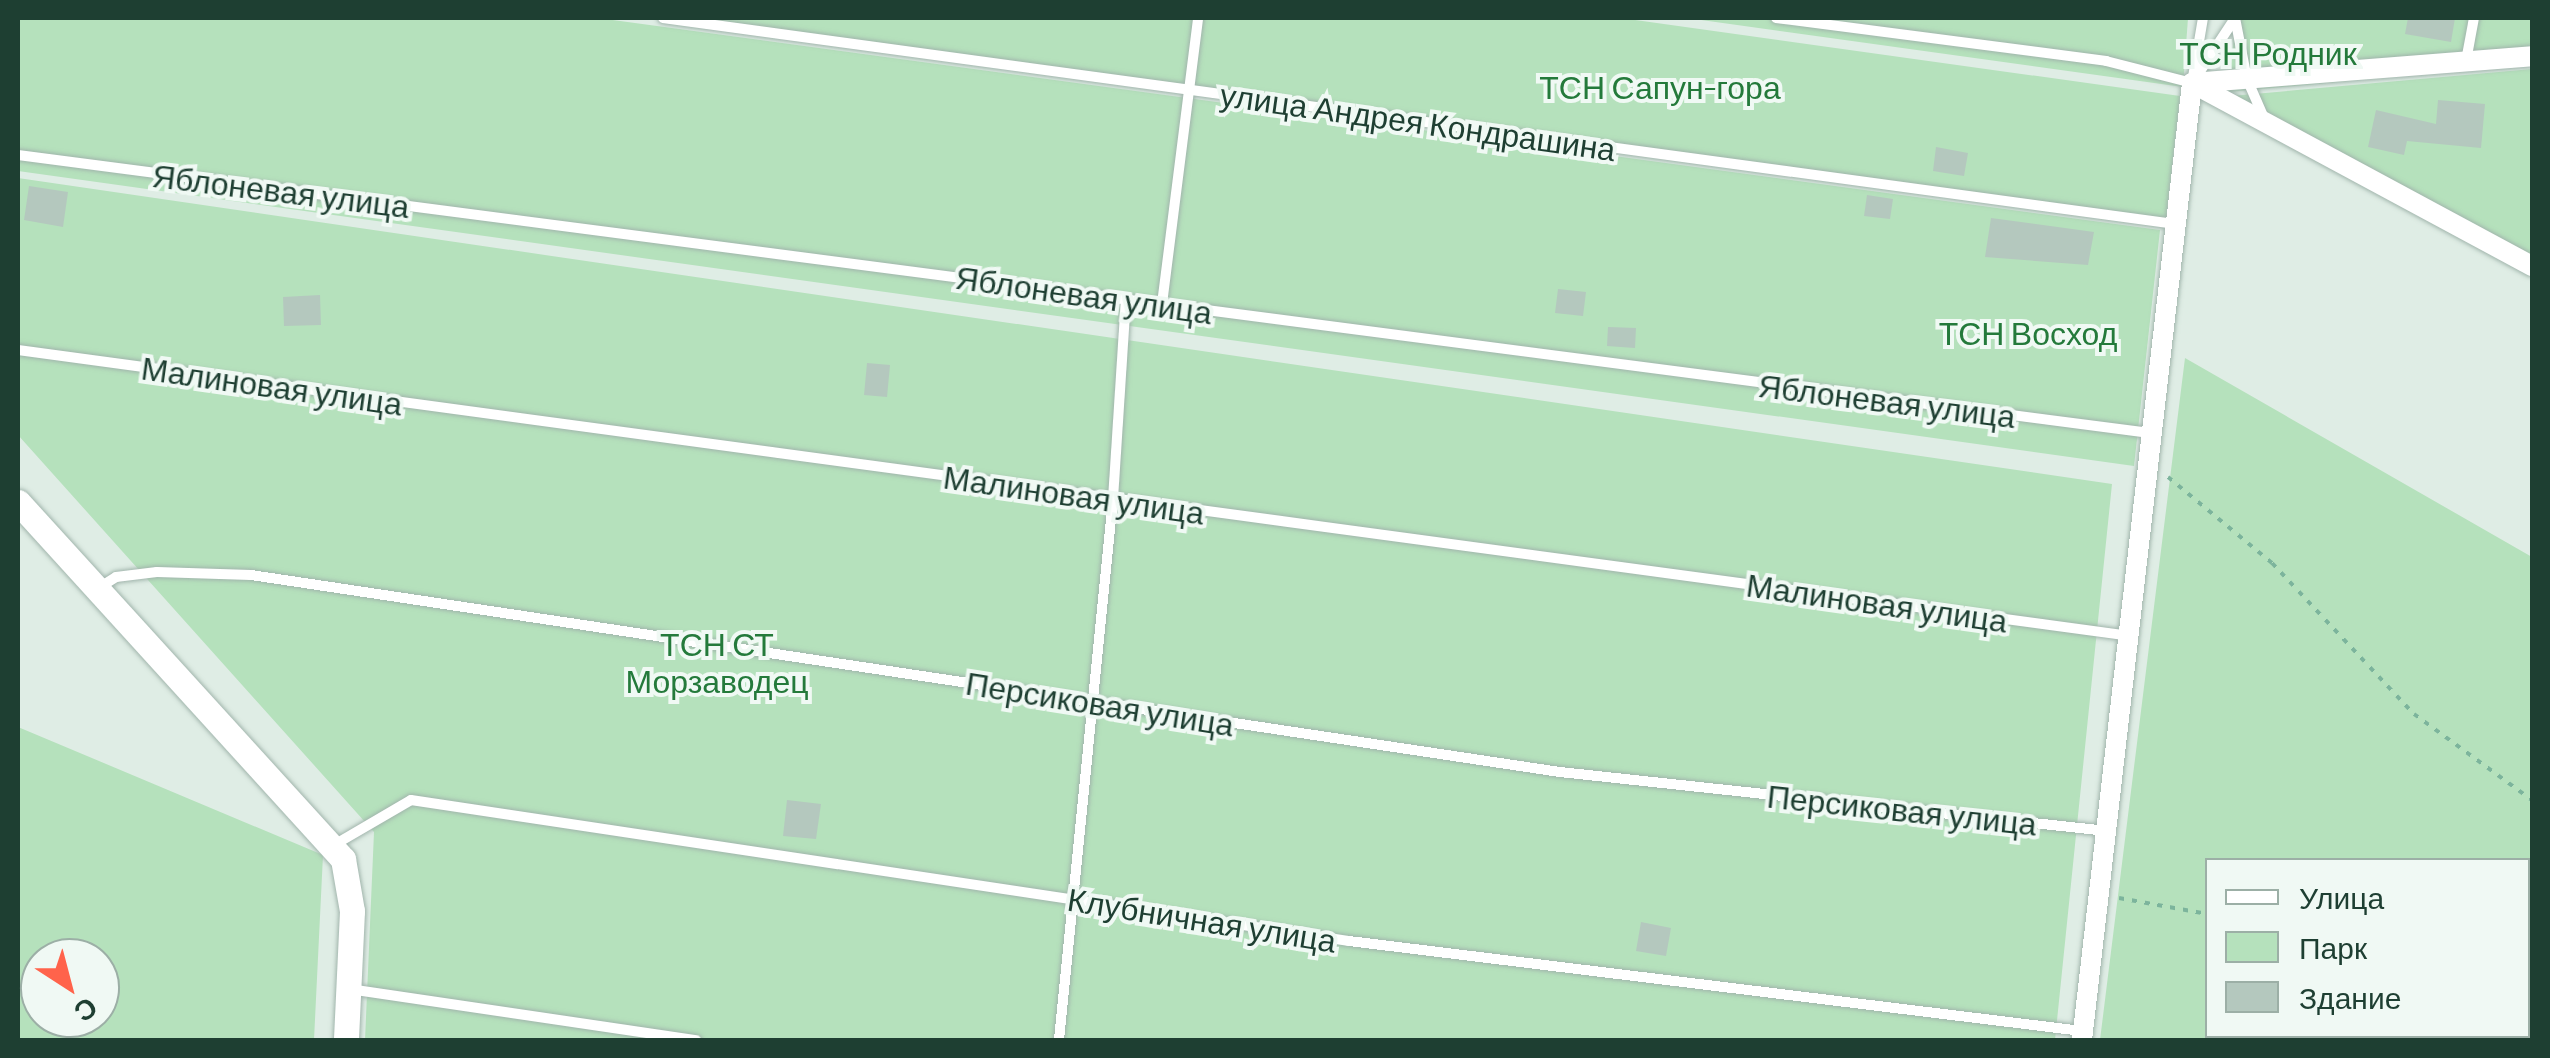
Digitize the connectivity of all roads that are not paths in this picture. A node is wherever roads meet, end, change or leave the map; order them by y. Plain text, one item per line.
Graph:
1 (662, 18) edge
2 (1198, 18) edge
3 (1776, 18) edge
4 (2203, 18) edge
5 (2235, 18) edge
6 (2474, 18) edge
7 (2532, 56) edge
8 (2466, 61) junction
9 (2246, 79) junction
10 (2192, 83) junction
11 (1186, 89) junction
12 (2267, 124) junction
13 (18, 155) edge
14 (2174, 224) junction
15 (2532, 266) edge
16 (1126, 299) junction
17 (1162, 304) junction
18 (18, 350) edge
19 (2150, 433) junction
20 (1113, 500) junction
21 (18, 502) edge
22 (96, 590) junction
23 (2131, 636) junction
24 (1089, 701) junction
25 (2108, 830) junction
26 (334, 844) junction
27 (1072, 899) junction
28 (348, 989) junction
29 (2083, 1036) edge
30 (346, 1040) edge
31 (696, 1040) edge
32 (1059, 1040) edge

1 - 11 lane, улица Андрея Кондрашина
2 - 11 lane
3 - 10 lane
4 - 10 lane
5 - 9 lane
5 - 10 lane
6 - 8 lane
7 - 8 street
8 - 9 street
9 - 10 street
9 - 12 lane
10 - 12 street
10 - 14 street
11 - 14 lane, улица Андрея Кондрашина
11 - 17 lane
12 - 15 street
13 - 16 lane, Яблоневая улица
14 - 19 street
16 - 17 lane, Яблоневая улица
16 - 20 lane
17 - 19 lane, Яблоневая улица
18 - 20 lane, Малиновая улица
19 - 23 street
20 - 23 lane, Малиновая улица
20 - 24 lane
21 - 22 street
22 - 24 lane, Персиковая улица
22 - 26 street
23 - 25 street
24 - 25 lane, Персиковая улица
24 - 27 lane
25 - 29 street
26 - 27 lane, Клубничная улица
26 - 28 street
27 - 29 lane, Клубничная улица
27 - 32 lane
28 - 30 street
28 - 31 lane

